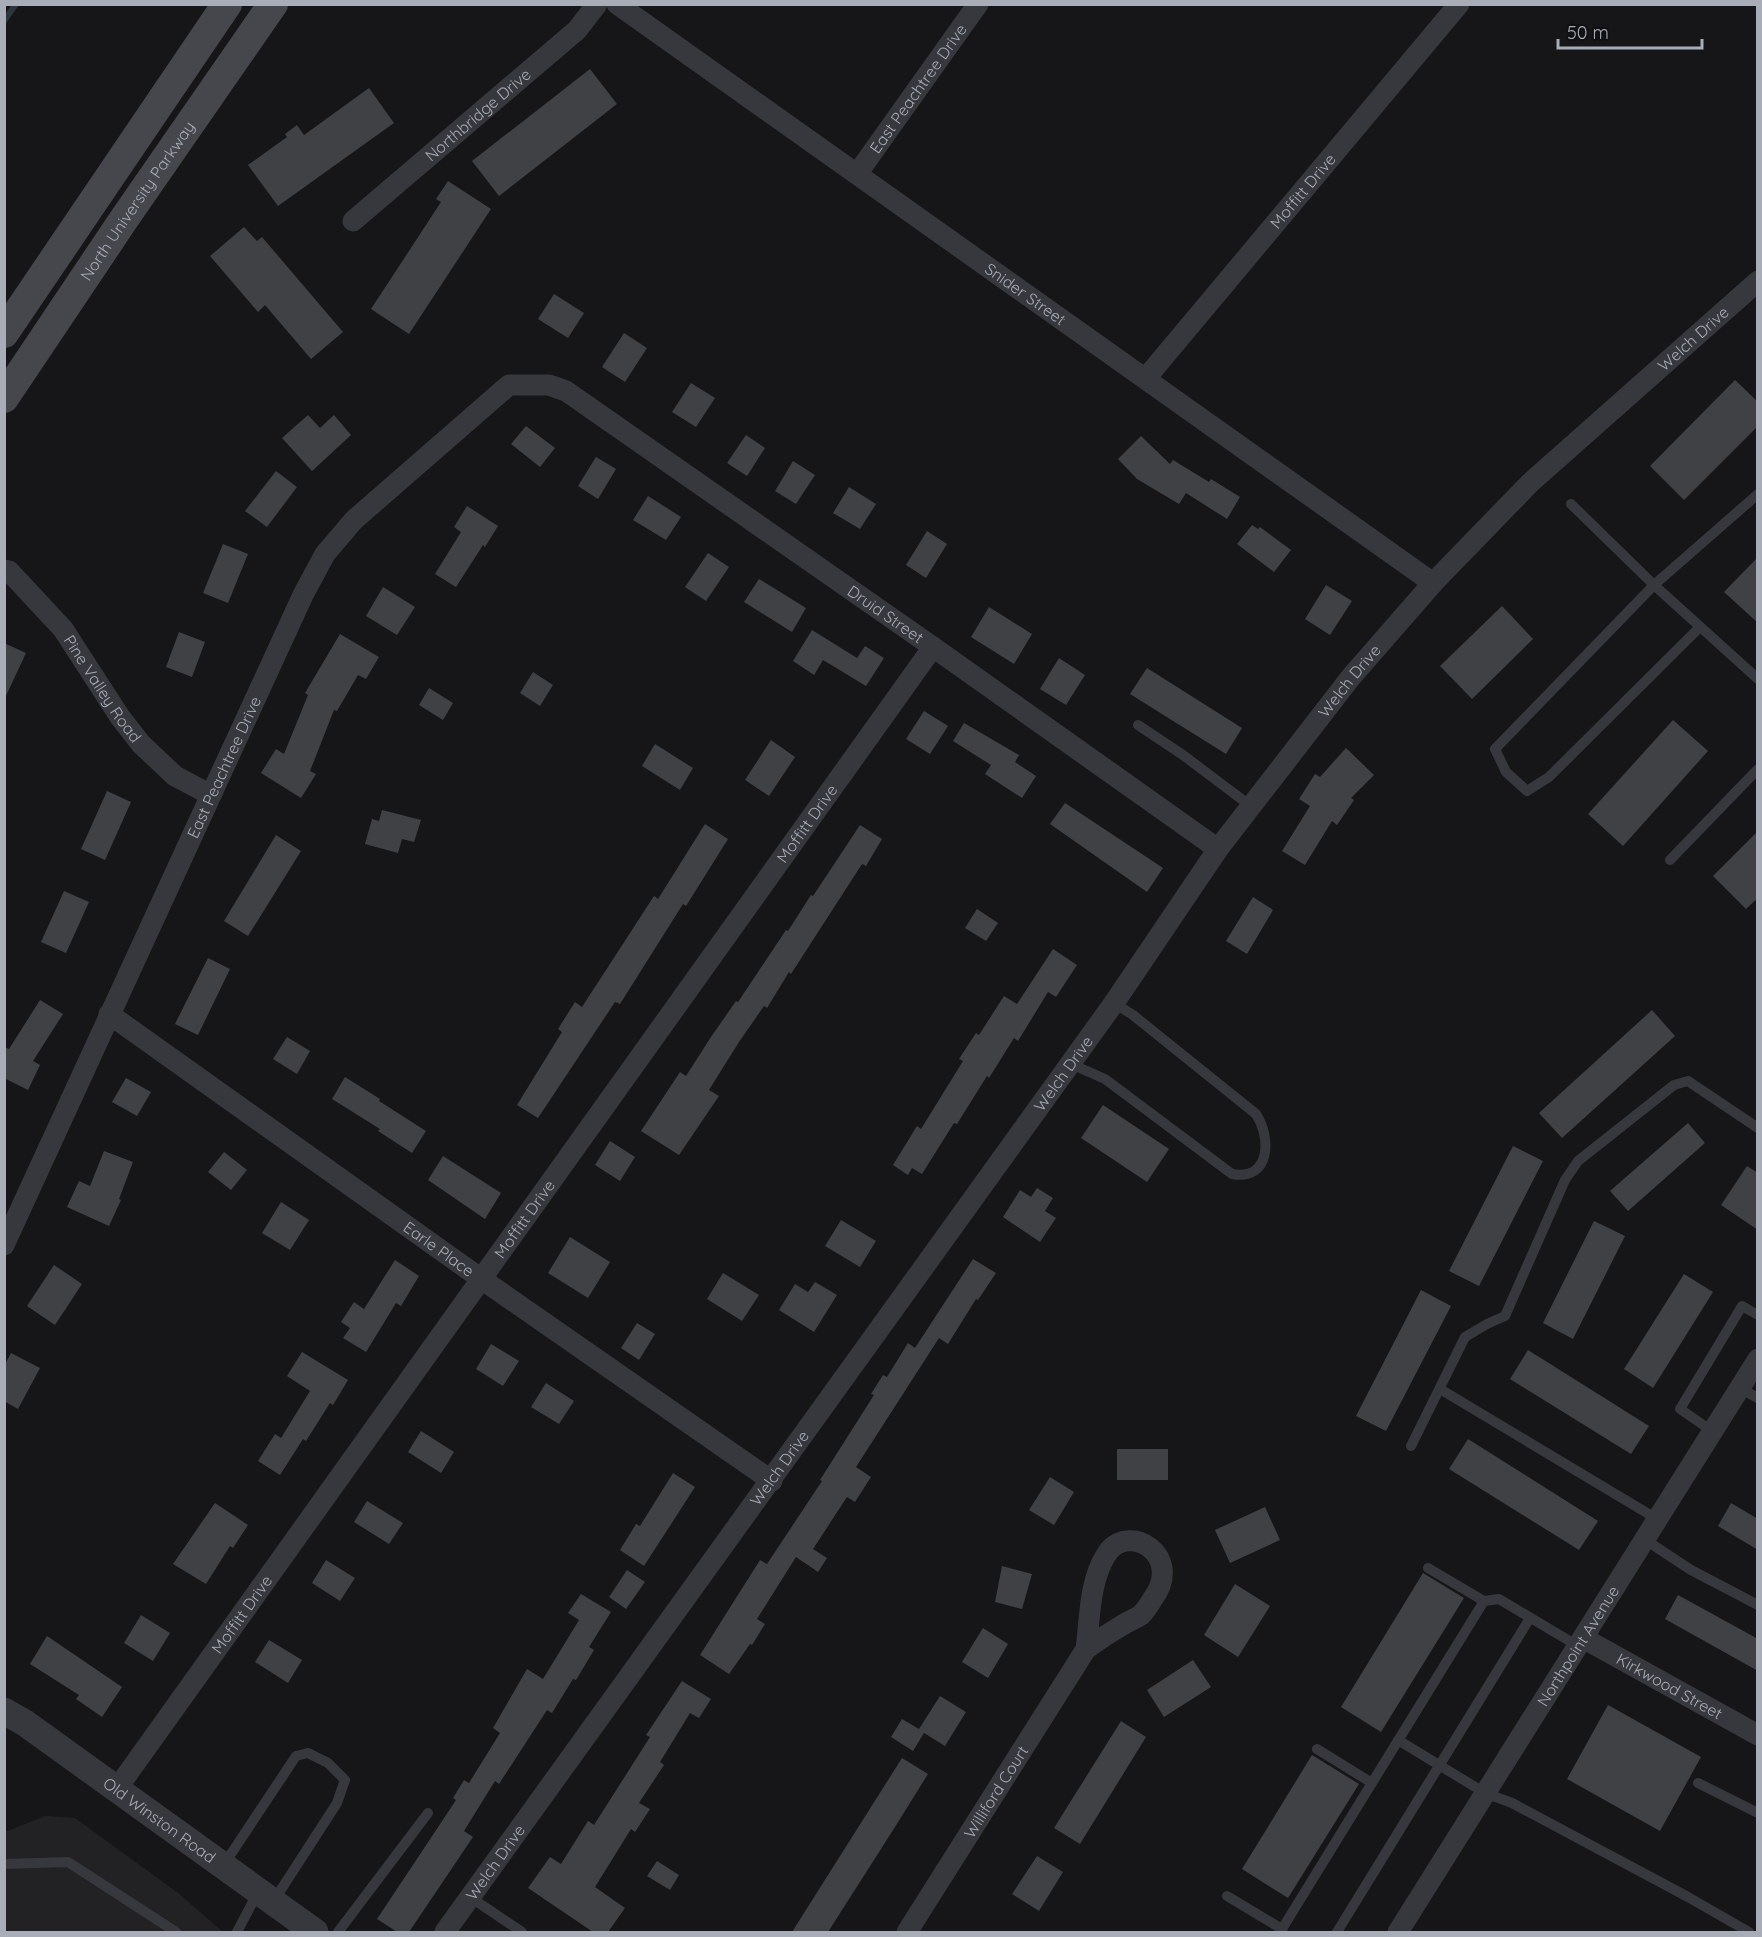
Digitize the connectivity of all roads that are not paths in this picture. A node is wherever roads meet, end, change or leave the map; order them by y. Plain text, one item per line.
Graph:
1 (227, 4) edge
2 (273, 4) edge
3 (597, 4) edge
4 (617, 4) edge
5 (978, 4) edge
6 (1459, 4) edge
7 (857, 174) junction
8 (353, 221) dead end
9 (1758, 281) edge
10 (4, 333) edge
11 (1146, 378) junction
12 (549, 384) joint
13 (4, 398) edge
14 (1758, 494) edge
15 (1571, 504) dead end
16 (4, 570) edge
17 (1433, 583) junction
18 (1654, 585) junction
19 (1700, 627) junction
20 (933, 647) junction
21 (1758, 679) edge
22 (1138, 725) dead end
23 (1758, 769) edge
24 (211, 795) junction
25 (1252, 807) junction
26 (1218, 849) junction
27 (1670, 860) dead end
28 (1114, 1003) junction
29 (109, 1014) junction
30 (1071, 1064) junction
31 (1758, 1128) edge
32 (4, 1245) edge
33 (480, 1278) junction
34 (1758, 1315) edge
35 (1758, 1359) edge
36 (1440, 1389) junction
37 (1748, 1393) edge
38 (1712, 1431) junction
39 (1411, 1446) dead end
40 (772, 1481) junction
41 (1657, 1519) junction
42 (1644, 1539) junction
43 (1428, 1568) dead end
44 (1485, 1601) junction
45 (1758, 1605) edge
46 (1530, 1618) junction
47 (1580, 1642) junction
48 (1086, 1649) junction
49 (4, 1711) edge
50 (1758, 1735) edge
51 (1398, 1740) junction
52 (1317, 1749) dead end
53 (1439, 1765) junction
54 (1372, 1783) junction
55 (1698, 1783) dead end
56 (116, 1790) junction
57 (1485, 1793) junction
58 (428, 1813) dead end
59 (1758, 1813) edge
60 (4, 1863) edge
61 (223, 1866) junction
62 (1227, 1896) dead end
63 (266, 1897) junction
64 (470, 1898) junction
65 (1283, 1931) edge
66 (176, 1932) edge
67 (237, 1932) edge
68 (315, 1932) edge
69 (338, 1932) edge
70 (445, 1932) edge
71 (522, 1932) edge
72 (907, 1932) edge
73 (1337, 1932) edge
74 (1398, 1932) edge
75 (1749, 1932) edge

1 - 10 main road
2 - 13 main road, North University Parkway
3 - 8 street, Northbridge Drive
4 - 7 street, Snider Street
5 - 7 street, East Peachtree Drive
6 - 11 street, Moffitt Drive
7 - 11 street, Snider Street
9 - 17 street, Welch Drive
11 - 17 street, Snider Street
12 - 20 street, Druid Street
12 - 24 street, East Peachtree Drive
14 - 18 lane
15 - 18 lane
16 - 24 street, Pine Valley Road
17 - 25 street, Welch Drive
18 - 19 lane
18 - 19 lane
19 - 21 lane
20 - 26 street, Druid Street
20 - 33 street, Moffitt Drive
22 - 25 lane
23 - 27 lane
24 - 29 street, East Peachtree Drive
25 - 26 street, Welch Drive
26 - 28 street, Welch Drive
28 - 30 street, Welch Drive
28 - 30 lane
29 - 32 street, East Peachtree Drive
29 - 33 street, Earle Place
30 - 40 street, Welch Drive
31 - 36 lane
33 - 40 street, Earle Place
33 - 56 street, Moffitt Drive
34 - 38 lane
35 - 37 street, Northpoint Avenue
36 - 39 lane
36 - 41 lane
37 - 38 street, Northpoint Avenue
38 - 41 street, Northpoint Avenue
40 - 64 street, Welch Drive
41 - 42 street, Northpoint Avenue
42 - 45 lane
42 - 47 street, Northpoint Avenue
43 - 44 lane
44 - 46 lane
44 - 51 lane
46 - 47 lane
46 - 53 lane
47 - 50 street, Kirkwood Street
47 - 57 street, Northpoint Avenue
48 - 48 street, Williford Court
48 - 72 street, Williford Court
49 - 56 street, Old Winston Road
51 - 53 lane
51 - 54 lane
52 - 54 lane
53 - 57 lane
53 - 73 lane
54 - 65 lane
55 - 59 lane
56 - 61 street, Old Winston Road
57 - 74 street, Northpoint Avenue
57 - 75 lane
58 - 69 lane
60 - 66 lane
61 - 63 street, Old Winston Road
61 - 63 lane
62 - 65 lane
63 - 67 lane
63 - 68 street, Old Winston Road
64 - 70 street, Welch Drive
64 - 71 lane

